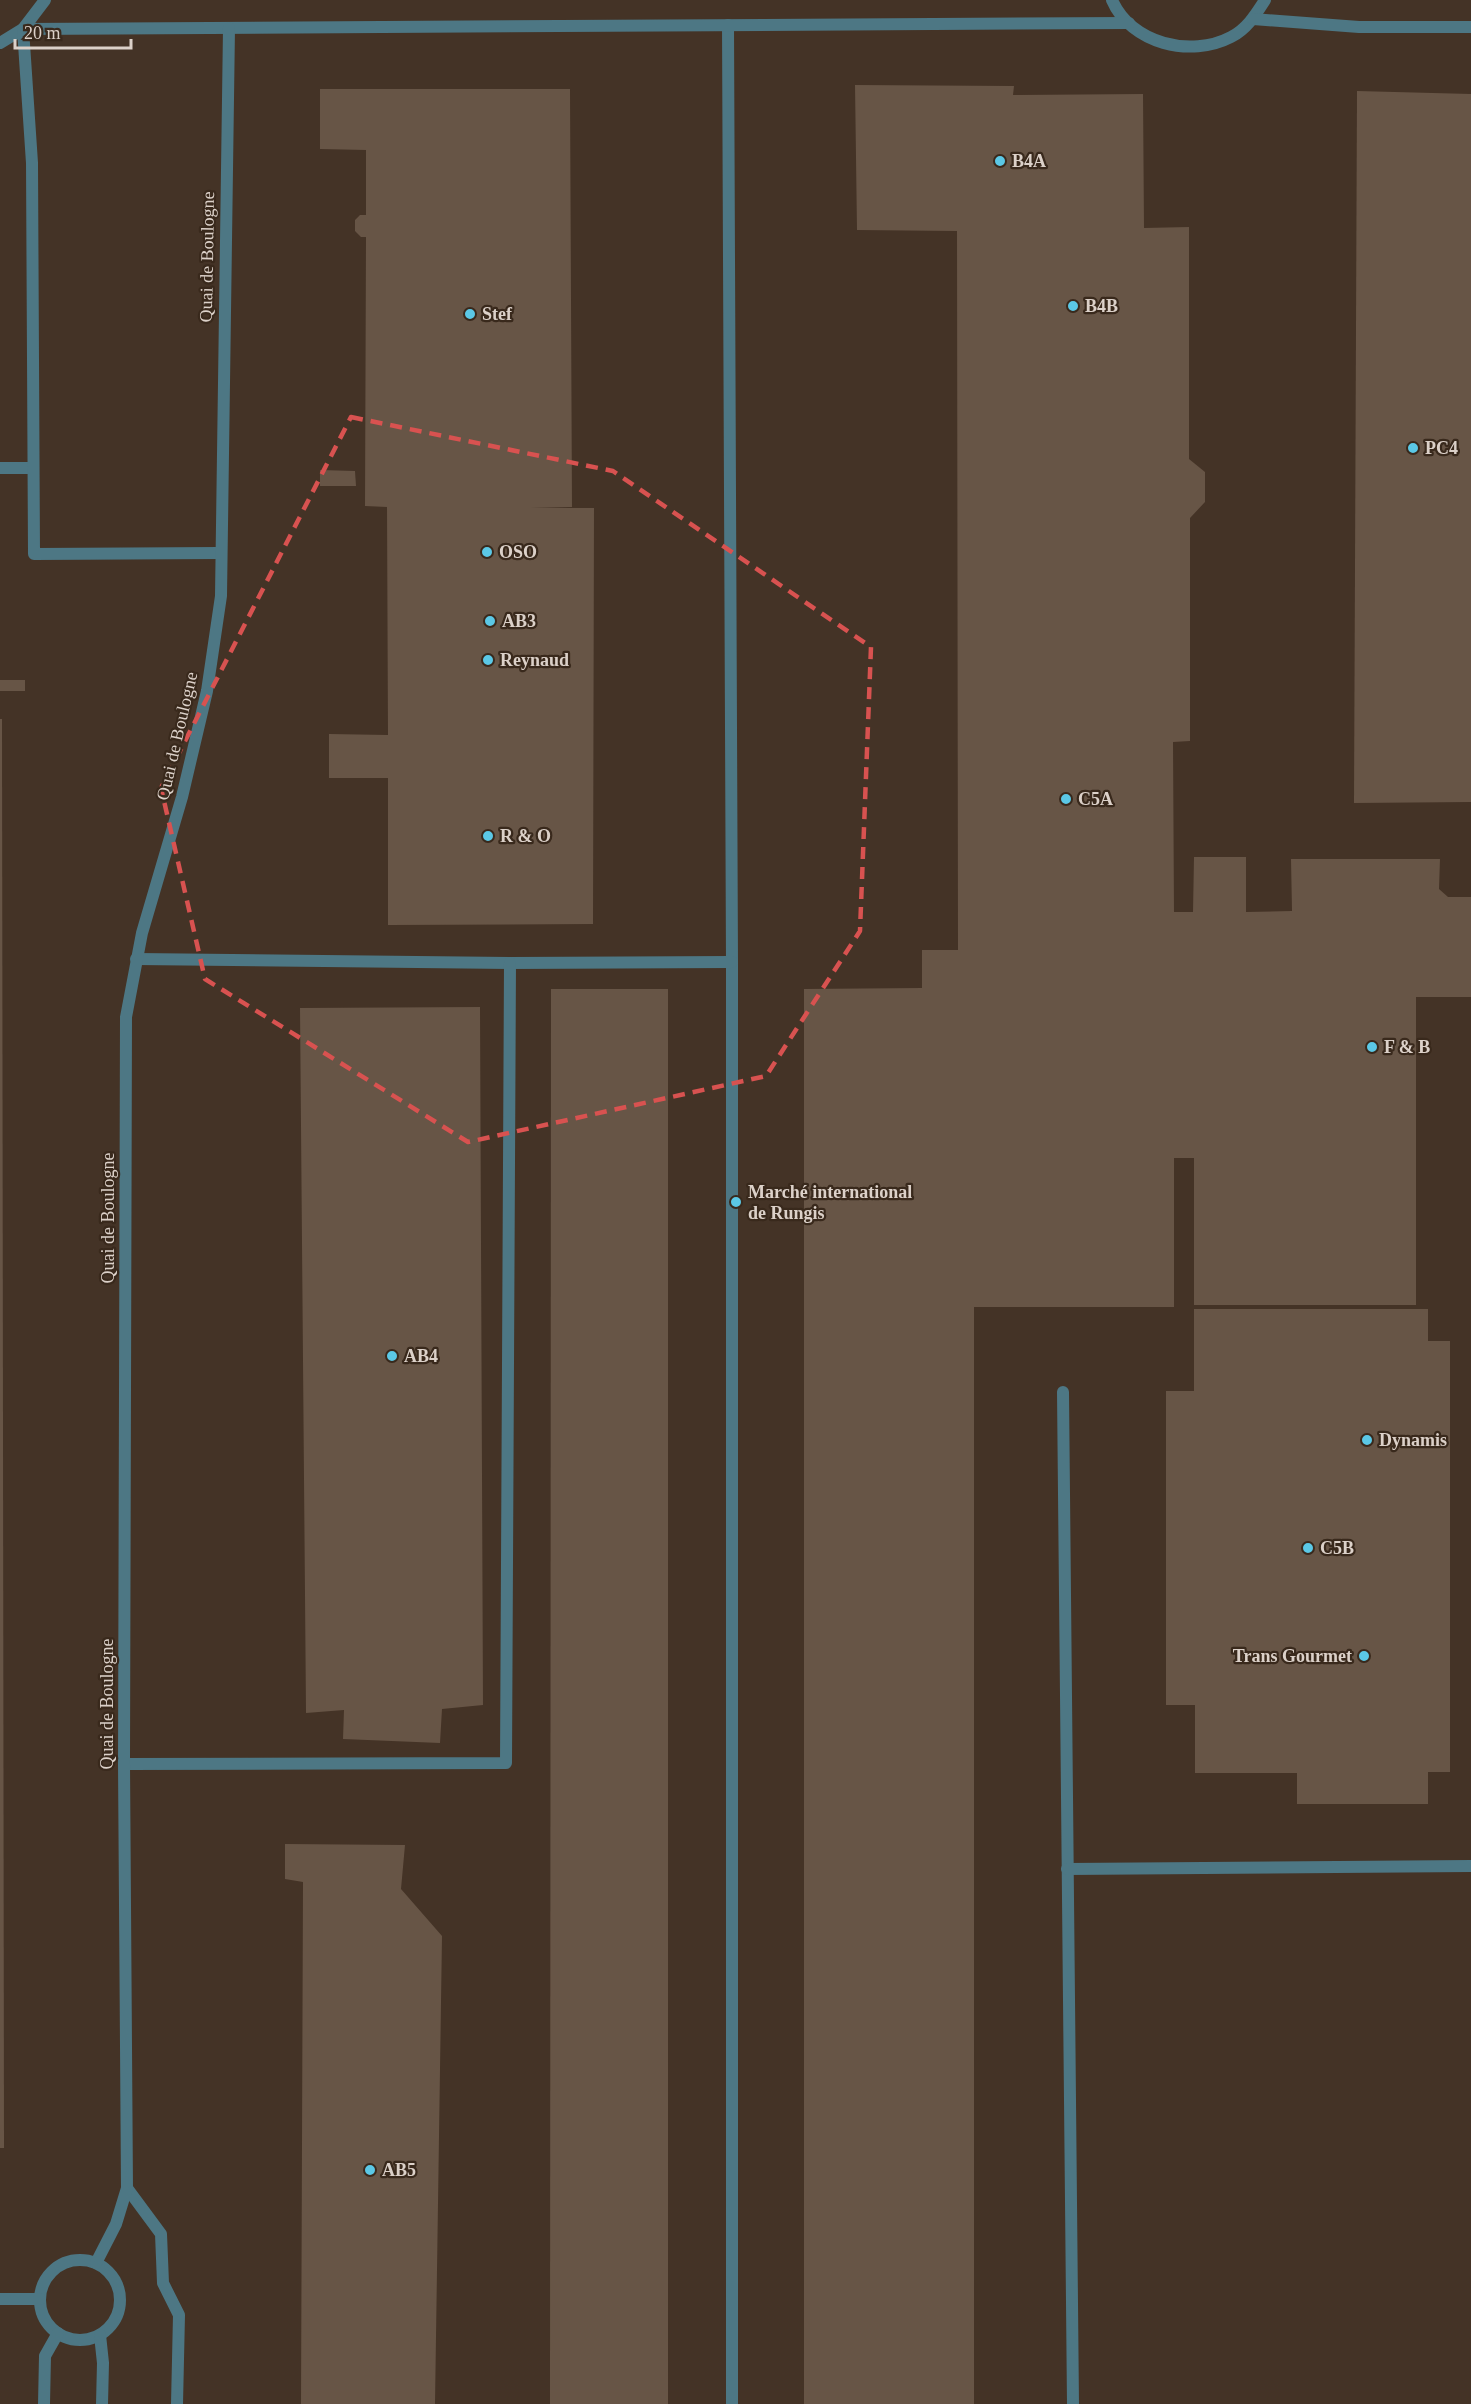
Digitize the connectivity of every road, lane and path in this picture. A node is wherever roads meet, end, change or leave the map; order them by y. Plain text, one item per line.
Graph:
1 (45, 0) edge
2 (1112, 0) edge
3 (1265, 0) edge
4 (1253, 19) junction
5 (1129, 23) junction
6 (728, 25) junction
7 (1471, 27) edge
8 (229, 28) junction
9 (23, 29) junction
10 (0, 43) edge
11 (0, 468) edge
12 (32, 468) junction
13 (220, 553) junction
14 (136, 959) junction
15 (732, 962) junction
16 (510, 963) junction
17 (1063, 1392) dead end
18 (124, 1764) junction
19 (1471, 1866) edge
20 (1067, 1869) junction
21 (127, 2188) junction
22 (96, 2263) junction
23 (0, 2299) edge
24 (40, 2299) junction
25 (58, 2333) junction
26 (100, 2335) junction
27 (44, 2404) edge
28 (102, 2404) edge
29 (177, 2404) edge
30 (732, 2404) edge
31 (1073, 2404) edge

1 - 9 lane
2 - 5 lane
3 - 4 lane
4 - 5 lane
4 - 7 lane
5 - 6 lane
6 - 8 lane
6 - 15 lane
8 - 9 lane
8 - 13 lane, Quai de Boulogne
9 - 10 lane
9 - 12 lane
11 - 12 lane
12 - 13 lane
13 - 14 lane, Quai de Boulogne
14 - 16 lane
14 - 18 lane, Quai de Boulogne
15 - 16 lane
15 - 30 lane
16 - 18 lane
17 - 20 lane
18 - 21 lane, Quai de Boulogne
19 - 20 lane
20 - 31 lane
21 - 22 lane, Quai de Boulogne
21 - 29 lane
22 - 24 lane
22 - 26 lane
23 - 24 lane
24 - 25 lane
25 - 26 lane
25 - 27 lane
26 - 28 lane

